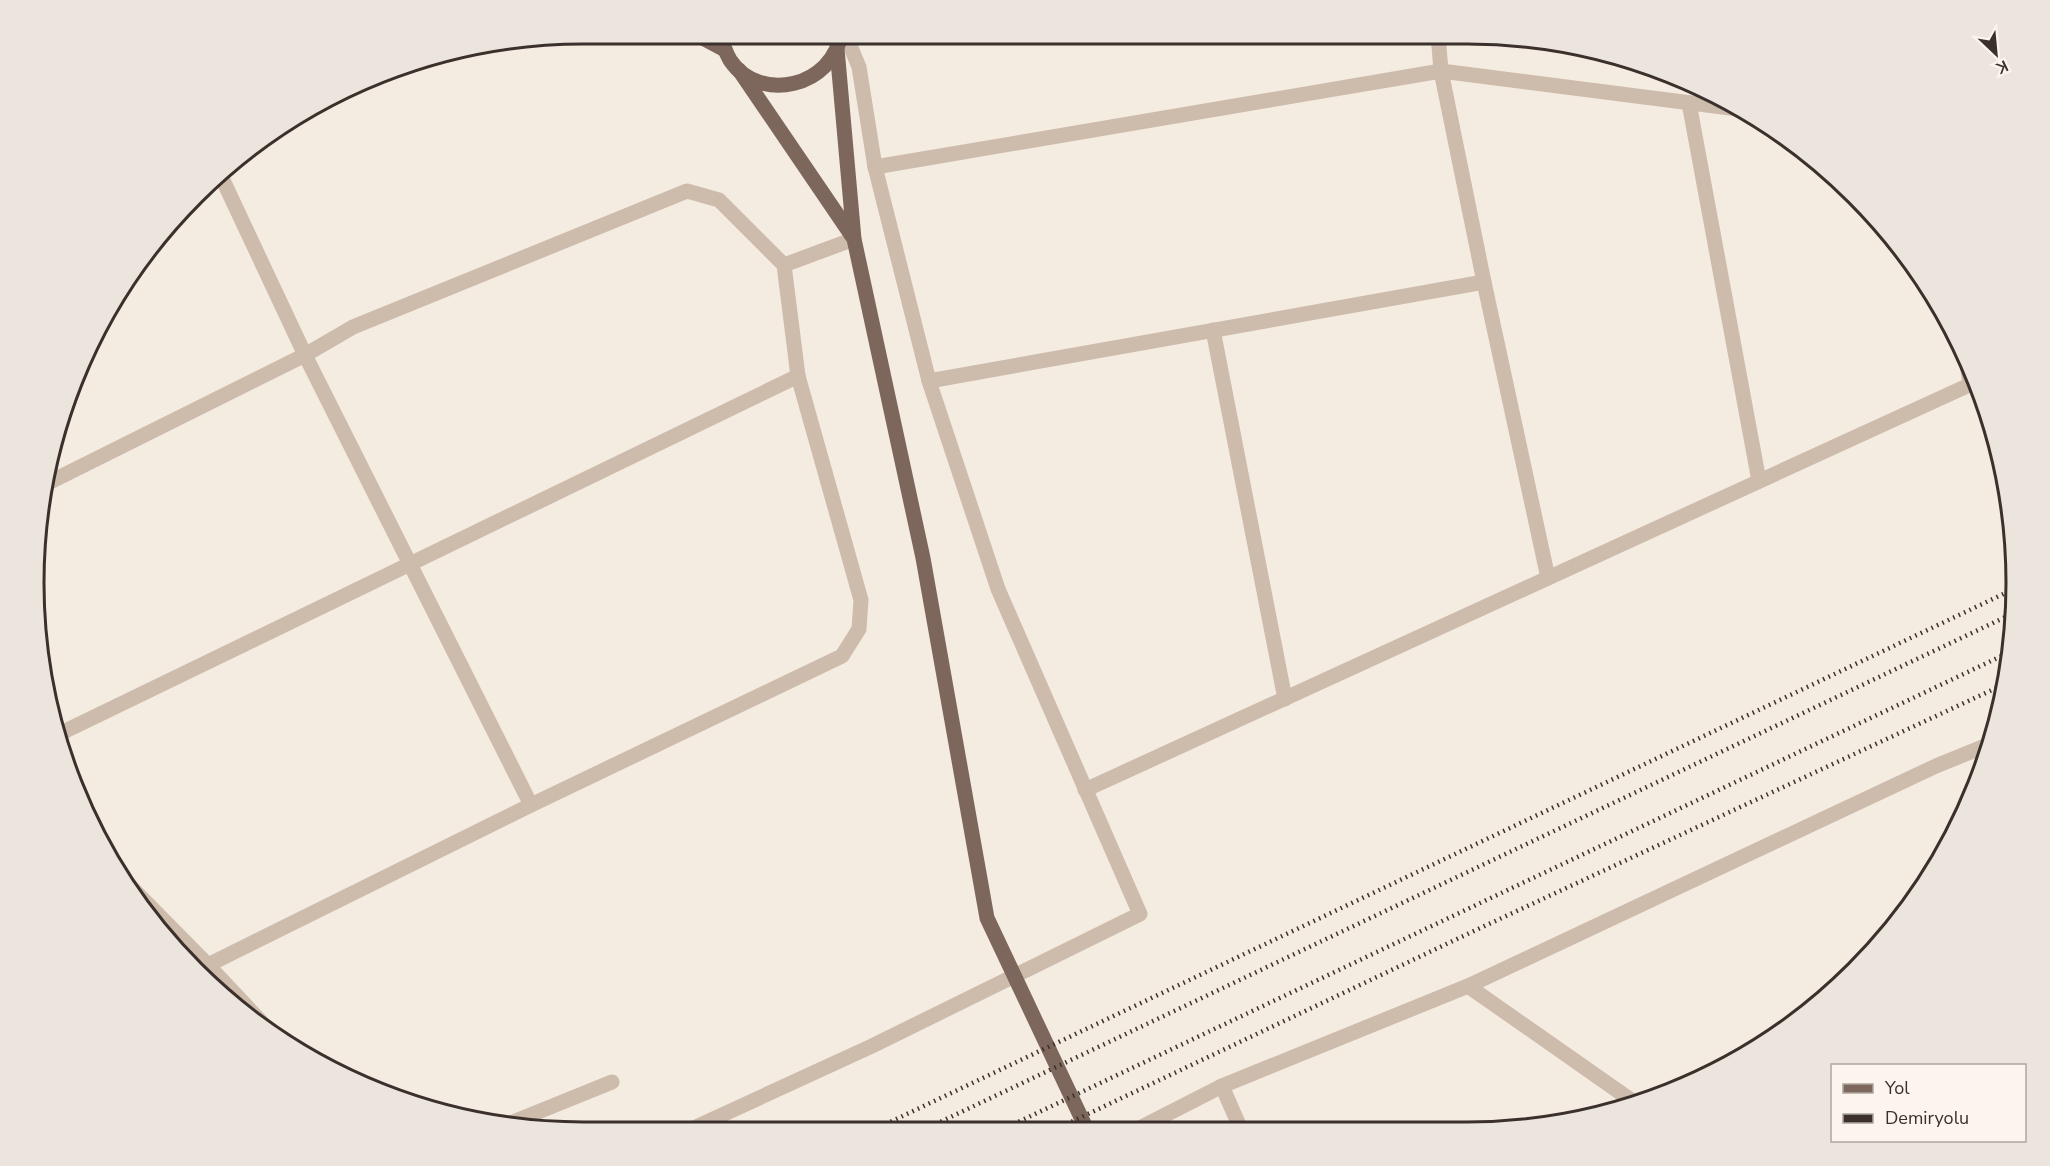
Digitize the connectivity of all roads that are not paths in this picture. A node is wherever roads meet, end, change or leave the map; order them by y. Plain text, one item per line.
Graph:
1 (713, 44) edge
2 (723, 44) edge
3 (838, 44) edge
4 (841, 44) edge
5 (845, 44) edge
6 (1439, 44) edge
7 (724, 50) junction
8 (739, 70) junction
9 (1441, 71) junction
10 (1689, 102) junction
11 (1719, 106) edge
12 (875, 167) junction
13 (223, 181) edge
14 (854, 239) junction
15 (784, 265) junction
16 (1484, 282) junction
17 (1213, 330) junction
18 (305, 354) junction
19 (798, 376) junction
20 (928, 381) junction
21 (1968, 386) edge
22 (54, 480) edge
23 (1759, 481) junction
24 (411, 565) junction
25 (1548, 578) junction
26 (1285, 699) junction
27 (65, 731) edge
28 (1980, 748) edge
29 (1085, 790) junction
30 (531, 805) junction
31 (156, 913) edge
32 (208, 965) junction
33 (1468, 986) junction
34 (240, 999) edge
35 (612, 1082) dead end
36 (1222, 1086) junction
37 (1628, 1098) edge
38 (521, 1119) edge
39 (707, 1122) edge
40 (1083, 1122) edge
41 (1151, 1122) edge
42 (1238, 1122) edge

1 - 7 main road
2 - 7 main road
3 - 8 main road
4 - 14 main road
5 - 12 street
6 - 9 street
7 - 8 main road
8 - 14 main road
9 - 10 street
9 - 12 street
9 - 16 street
10 - 11 street
10 - 23 street
12 - 20 street
13 - 18 street
14 - 15 street
14 - 40 main road
15 - 18 street
15 - 19 street
16 - 17 street
16 - 25 street
17 - 20 street
17 - 26 street
18 - 22 street
18 - 24 street
19 - 24 street
19 - 30 street
20 - 29 street
21 - 23 street
23 - 25 street
24 - 27 street
24 - 30 street
25 - 26 street
26 - 29 street
28 - 33 street
29 - 39 street
30 - 32 street
31 - 32 street
32 - 34 street
33 - 36 street
33 - 37 street
35 - 38 street
36 - 41 street
36 - 42 street

